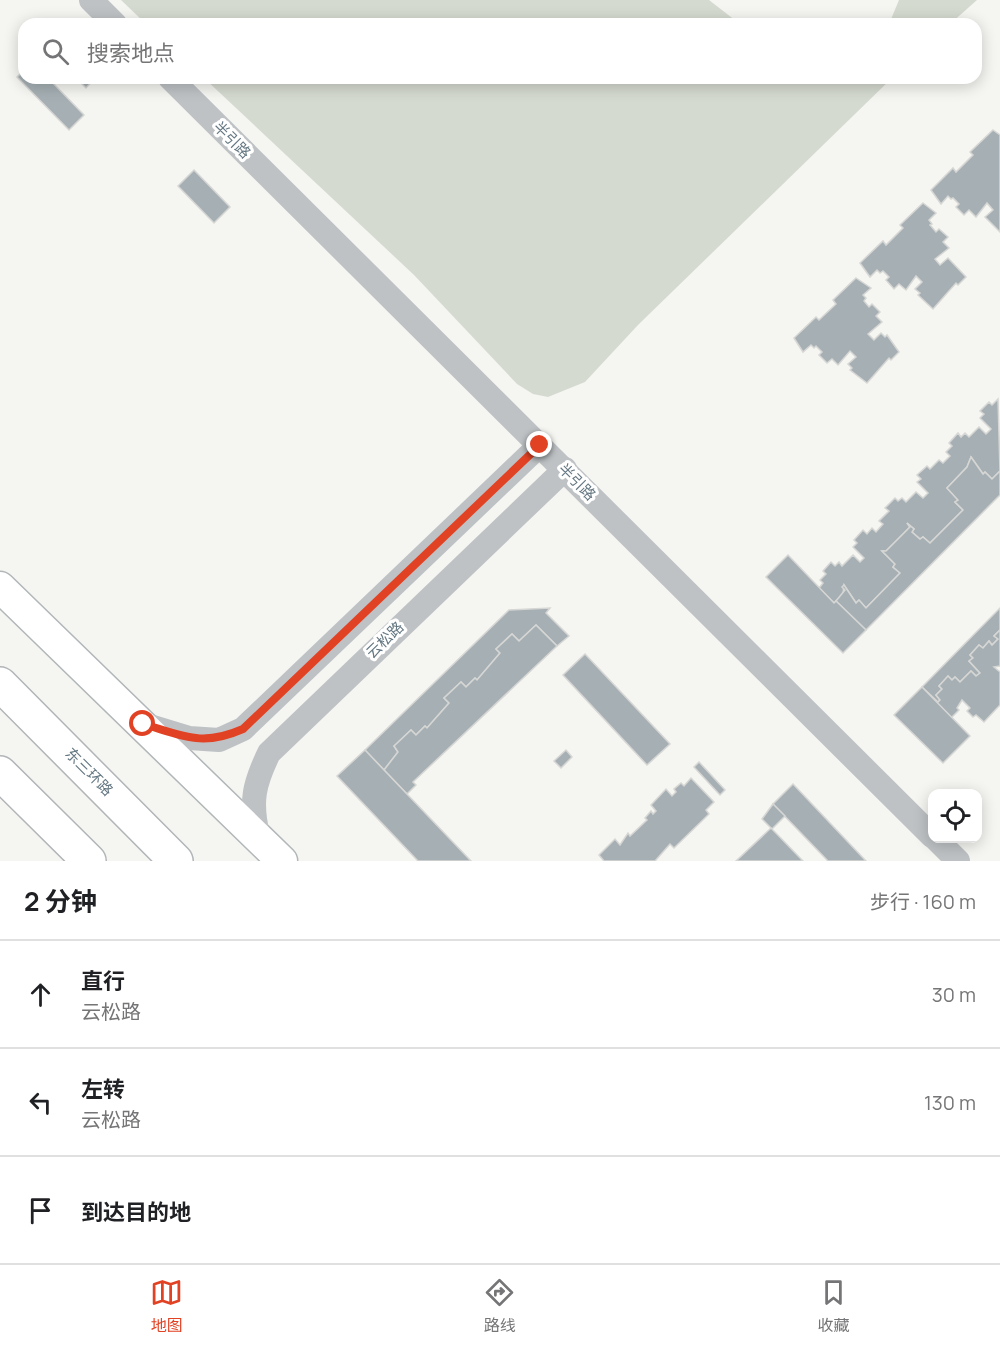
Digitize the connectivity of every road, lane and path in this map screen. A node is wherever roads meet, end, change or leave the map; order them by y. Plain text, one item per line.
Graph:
1 (91, 0) edge
2 (110, 18) edge
3 (176, 84) edge
4 (540, 445) junction
5 (565, 470) junction
6 (0, 587) edge
7 (0, 684) edge
8 (143, 724) junction
9 (0, 773) edge
10 (928, 831) edge
11 (258, 835) junction
12 (940, 843) edge
13 (89, 861) edge
14 (177, 861) edge
15 (282, 861) edge
16 (958, 861) edge

1 - 2 street
3 - 4 street, 半引路
4 - 5 street, 半引路
4 - 8 street
5 - 10 street, 半引路
5 - 11 street, 云松路
6 - 8 main road
7 - 14 highway, 东三环路
8 - 11 main road
9 - 13 highway
11 - 15 main road
12 - 16 street, 半引路

